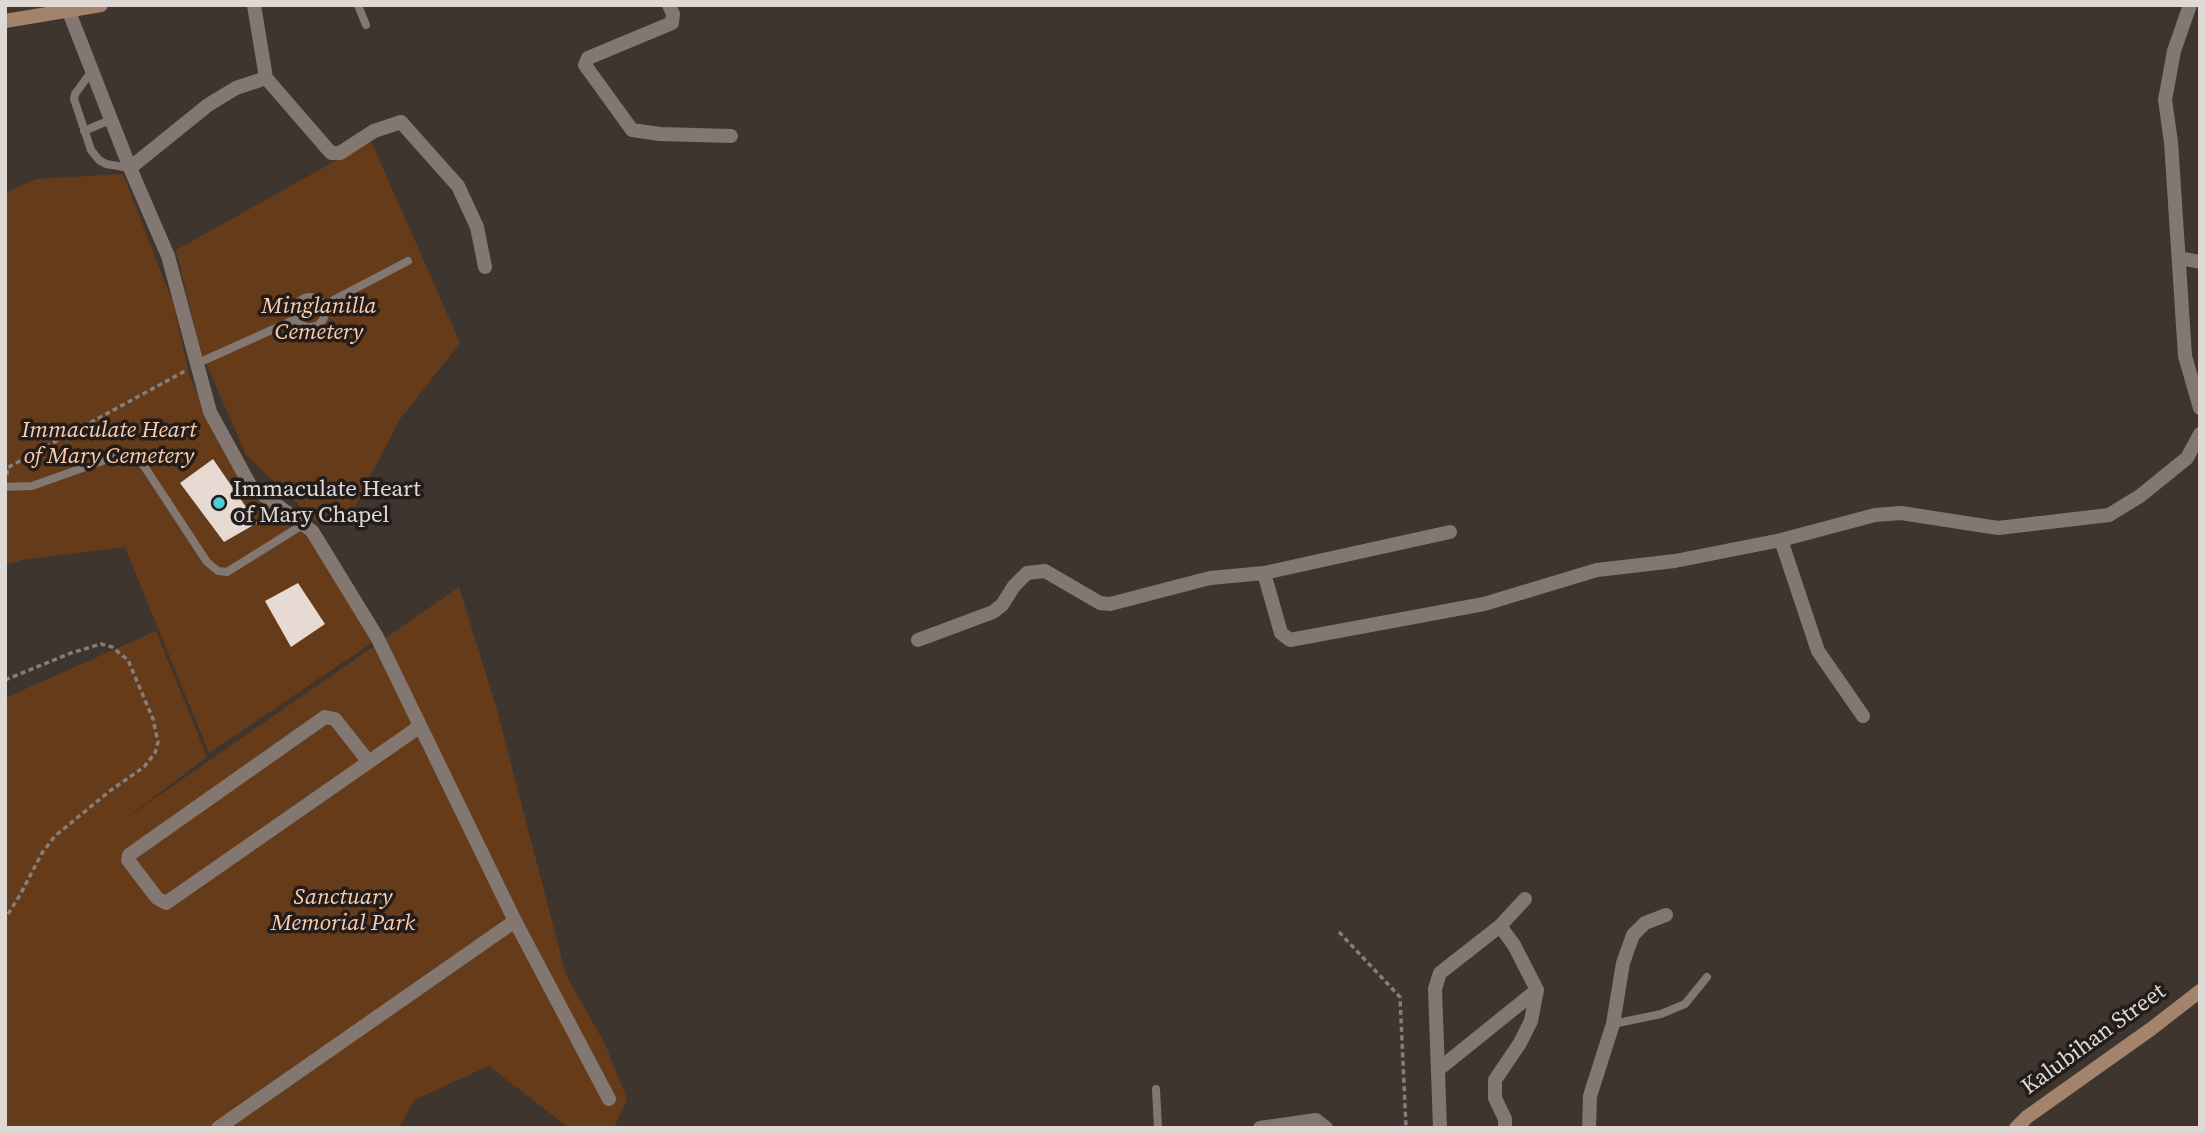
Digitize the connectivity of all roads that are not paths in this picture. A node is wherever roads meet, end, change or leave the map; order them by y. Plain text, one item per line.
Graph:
1 (101, 5) edge
2 (254, 5) edge
3 (358, 5) edge
4 (669, 5) edge
5 (2190, 5) edge
6 (69, 12) junction
7 (5, 20) edge
8 (366, 25) dead end
9 (92, 72) junction
10 (266, 78) junction
11 (110, 120) junction
12 (84, 131) junction
13 (731, 136) dead end
14 (130, 168) junction
15 (2180, 258) junction
16 (408, 261) dead end
17 (2200, 262) edge
18 (485, 267) dead end
19 (324, 305) junction
20 (296, 319) junction
21 (196, 364) junction
22 (2200, 408) edge
23 (2200, 434) edge
24 (6, 486) edge
25 (304, 524) junction
26 (1450, 532) dead end
27 (1781, 540) junction
28 (1264, 573) junction
29 (918, 640) dead end
30 (1863, 716) dead end
31 (419, 727) junction
32 (368, 761) junction
33 (1525, 899) dead end
34 (1666, 915) dead end
35 (515, 920) junction
36 (1500, 926) junction
37 (1707, 977) dead end
38 (1537, 990) junction
39 (2200, 991) edge
40 (1613, 1024) junction
41 (1438, 1069) junction
42 (1156, 1089) dead end
43 (608, 1099) dead end
44 (218, 1128) edge
45 (1158, 1128) edge
46 (1259, 1128) edge
47 (1326, 1128) edge
48 (1440, 1128) edge
49 (1505, 1128) edge
50 (1589, 1128) edge
51 (2016, 1128) edge

1 - 6 street
2 - 10 street
3 - 8 lane
4 - 13 street
5 - 15 street
6 - 7 street
6 - 9 street
9 - 11 street
9 - 12 lane
10 - 14 street
10 - 18 street
11 - 12 lane
11 - 14 street
12 - 14 lane
14 - 21 street
15 - 17 street
15 - 22 street
16 - 19 lane
19 - 20 lane
19 - 20 lane
20 - 21 lane
21 - 25 street
23 - 27 street
24 - 25 lane
25 - 31 street
26 - 28 street
27 - 28 street
27 - 30 street
28 - 29 street
31 - 32 street
31 - 35 street
32 - 32 street
33 - 36 street
34 - 40 street
35 - 43 street
35 - 44 street
36 - 38 street
36 - 41 street
37 - 40 lane
38 - 41 street
38 - 49 street
39 - 51 street, Kalubihan Street
40 - 50 street
41 - 48 street
42 - 45 lane
46 - 47 street

